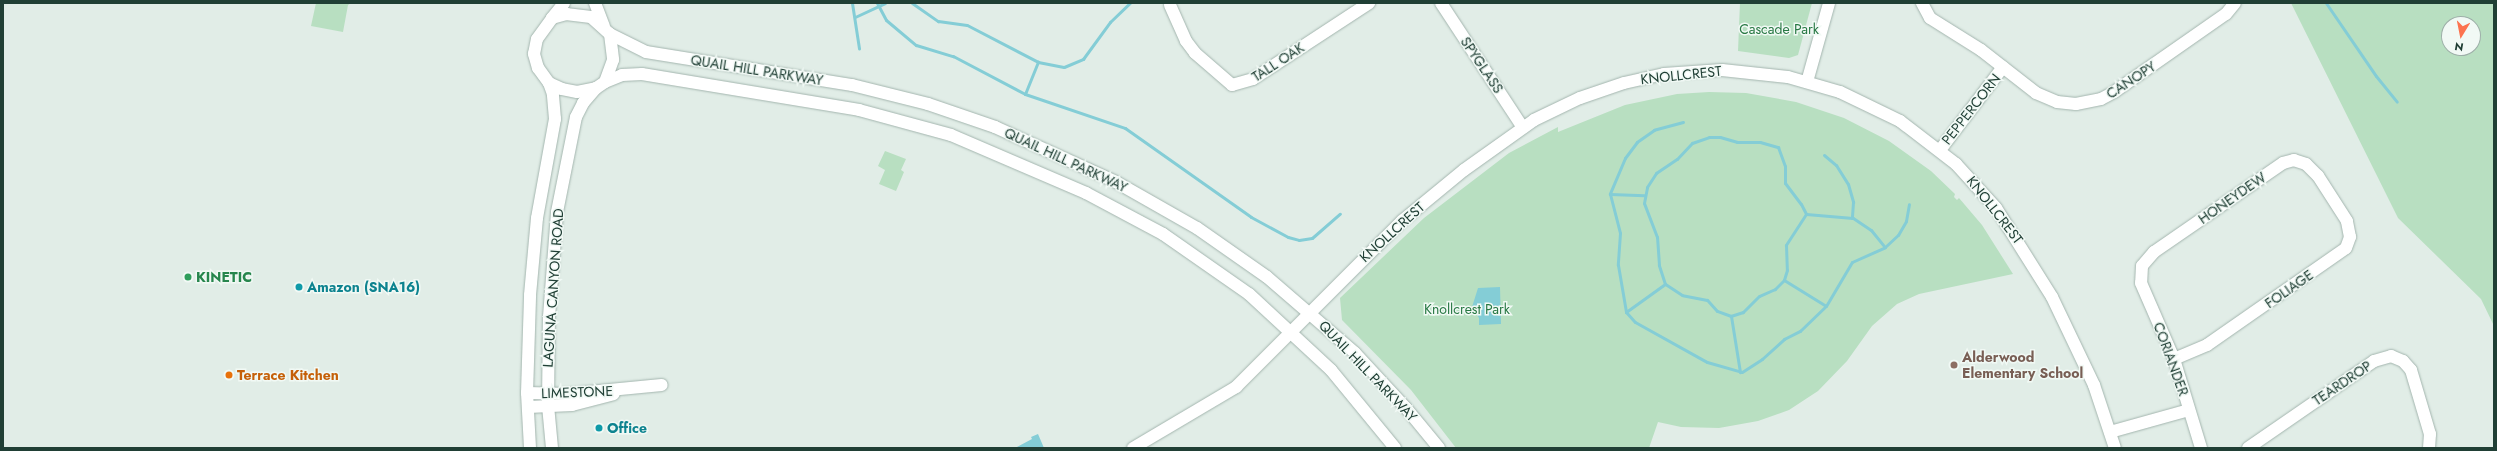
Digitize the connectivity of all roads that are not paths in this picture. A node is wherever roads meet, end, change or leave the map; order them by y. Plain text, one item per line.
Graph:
1 (564, 3) edge
2 (595, 3) edge
3 (1369, 3) edge
4 (1441, 3) edge
5 (1829, 3) edge
6 (1922, 3) edge
7 (2235, 3) edge
8 (1170, 5) dead end
9 (552, 18) junction
10 (607, 31) junction
11 (2003, 67) junction
12 (1807, 82) junction
13 (549, 83) junction
14 (600, 85) junction
15 (1523, 128) junction
16 (1940, 150) junction
17 (2327, 190) joint
18 (2140, 271) joint
19 (1310, 312) junction
20 (1292, 332) junction
21 (2174, 359) junction
22 (662, 385) dead end
23 (626, 390) junction
24 (527, 393) junction
25 (547, 394) junction
26 (548, 406) junction
27 (528, 407) junction
28 (2189, 410) junction
29 (2110, 432) junction
30 (530, 448) edge
31 (552, 448) edge
32 (1133, 448) edge
33 (1395, 448) edge
34 (1439, 448) edge
35 (2115, 448) edge
36 (2202, 448) edge
37 (2248, 448) edge
38 (2429, 448) edge

1 - 9 street
2 - 10 street
3 - 8 street, TALL OAK
4 - 15 street, SPYGLASS
5 - 12 street
6 - 11 street, CANOPY
7 - 11 street, CANOPY
9 - 10 street
9 - 13 street
10 - 14 street
10 - 19 street, QUAIL HILL PARKWAY
11 - 16 street, PEPPERCORN
12 - 15 street, KNOLLCREST
12 - 16 street, KNOLLCREST
13 - 14 street
13 - 24 street, LAGUNA CANYON ROAD
14 - 20 street, QUAIL HILL PARKWAY
14 - 25 street, LAGUNA CANYON ROAD
15 - 19 street, KNOLLCREST
16 - 29 street, KNOLLCREST
17 - 18 street, HONEYDEW
17 - 21 street, FOLIAGE
18 - 21 street, CORIANDER
19 - 20 street, KNOLLCREST
19 - 34 street, QUAIL HILL PARKWAY
20 - 32 street, KNOLLCREST
20 - 33 street, QUAIL HILL PARKWAY
21 - 28 street, CORIANDER
22 - 23 street, LIMESTONE
23 - 25 street, LIMESTONE
23 - 26 street, LIMESTONE
24 - 25 street, LIMESTONE
24 - 27 street, LAGUNA CANYON ROAD
25 - 26 street, LAGUNA CANYON ROAD
26 - 27 street, LIMESTONE
26 - 31 street, LAGUNA CANYON ROAD
27 - 30 street, LAGUNA CANYON ROAD
28 - 29 street
28 - 36 street, CORIANDER
29 - 35 street, KNOLLCREST
37 - 38 street, TEARDROP

